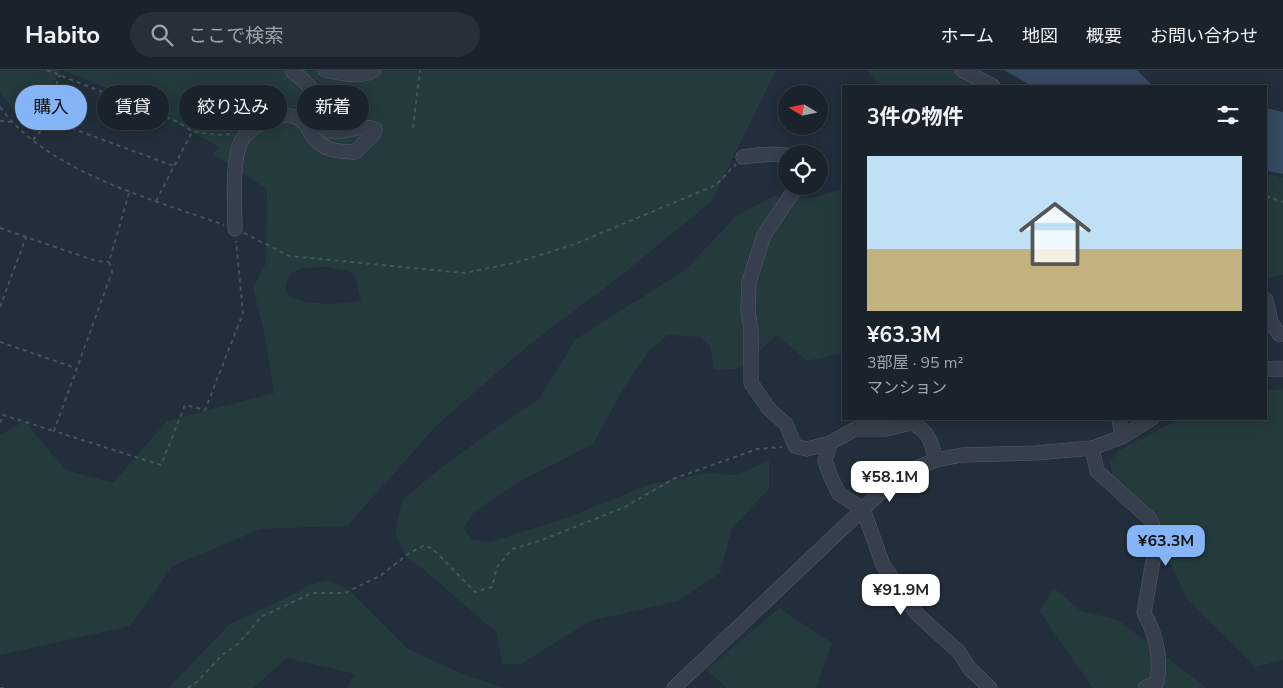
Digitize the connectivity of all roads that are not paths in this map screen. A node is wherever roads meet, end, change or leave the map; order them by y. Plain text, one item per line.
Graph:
1 (294, 70) edge
2 (326, 70) edge
3 (374, 70) edge
4 (962, 70) edge
5 (991, 85) edge
6 (778, 154) edge
7 (743, 157) road end
8 (791, 195) edge
9 (235, 229) road end
10 (1267, 304) edge
11 (1283, 334) edge
12 (1267, 369) edge
13 (1283, 369) edge
14 (1119, 420) edge
15 (1149, 420) edge
16 (1122, 437) junction
17 (830, 443) junction
18 (1092, 448) junction
19 (936, 460) junction
20 (863, 508) junction
21 (676, 687) edge
22 (990, 688) edge
23 (1145, 688) edge

1 - 9 street
2 - 3 street
4 - 5 street
6 - 7 street
8 - 17 street
10 - 11 street
12 - 13 street
14 - 16 street
15 - 16 street
16 - 18 street
17 - 19 street
17 - 20 street
18 - 19 street
18 - 23 street
19 - 20 street
20 - 21 street
20 - 22 street

